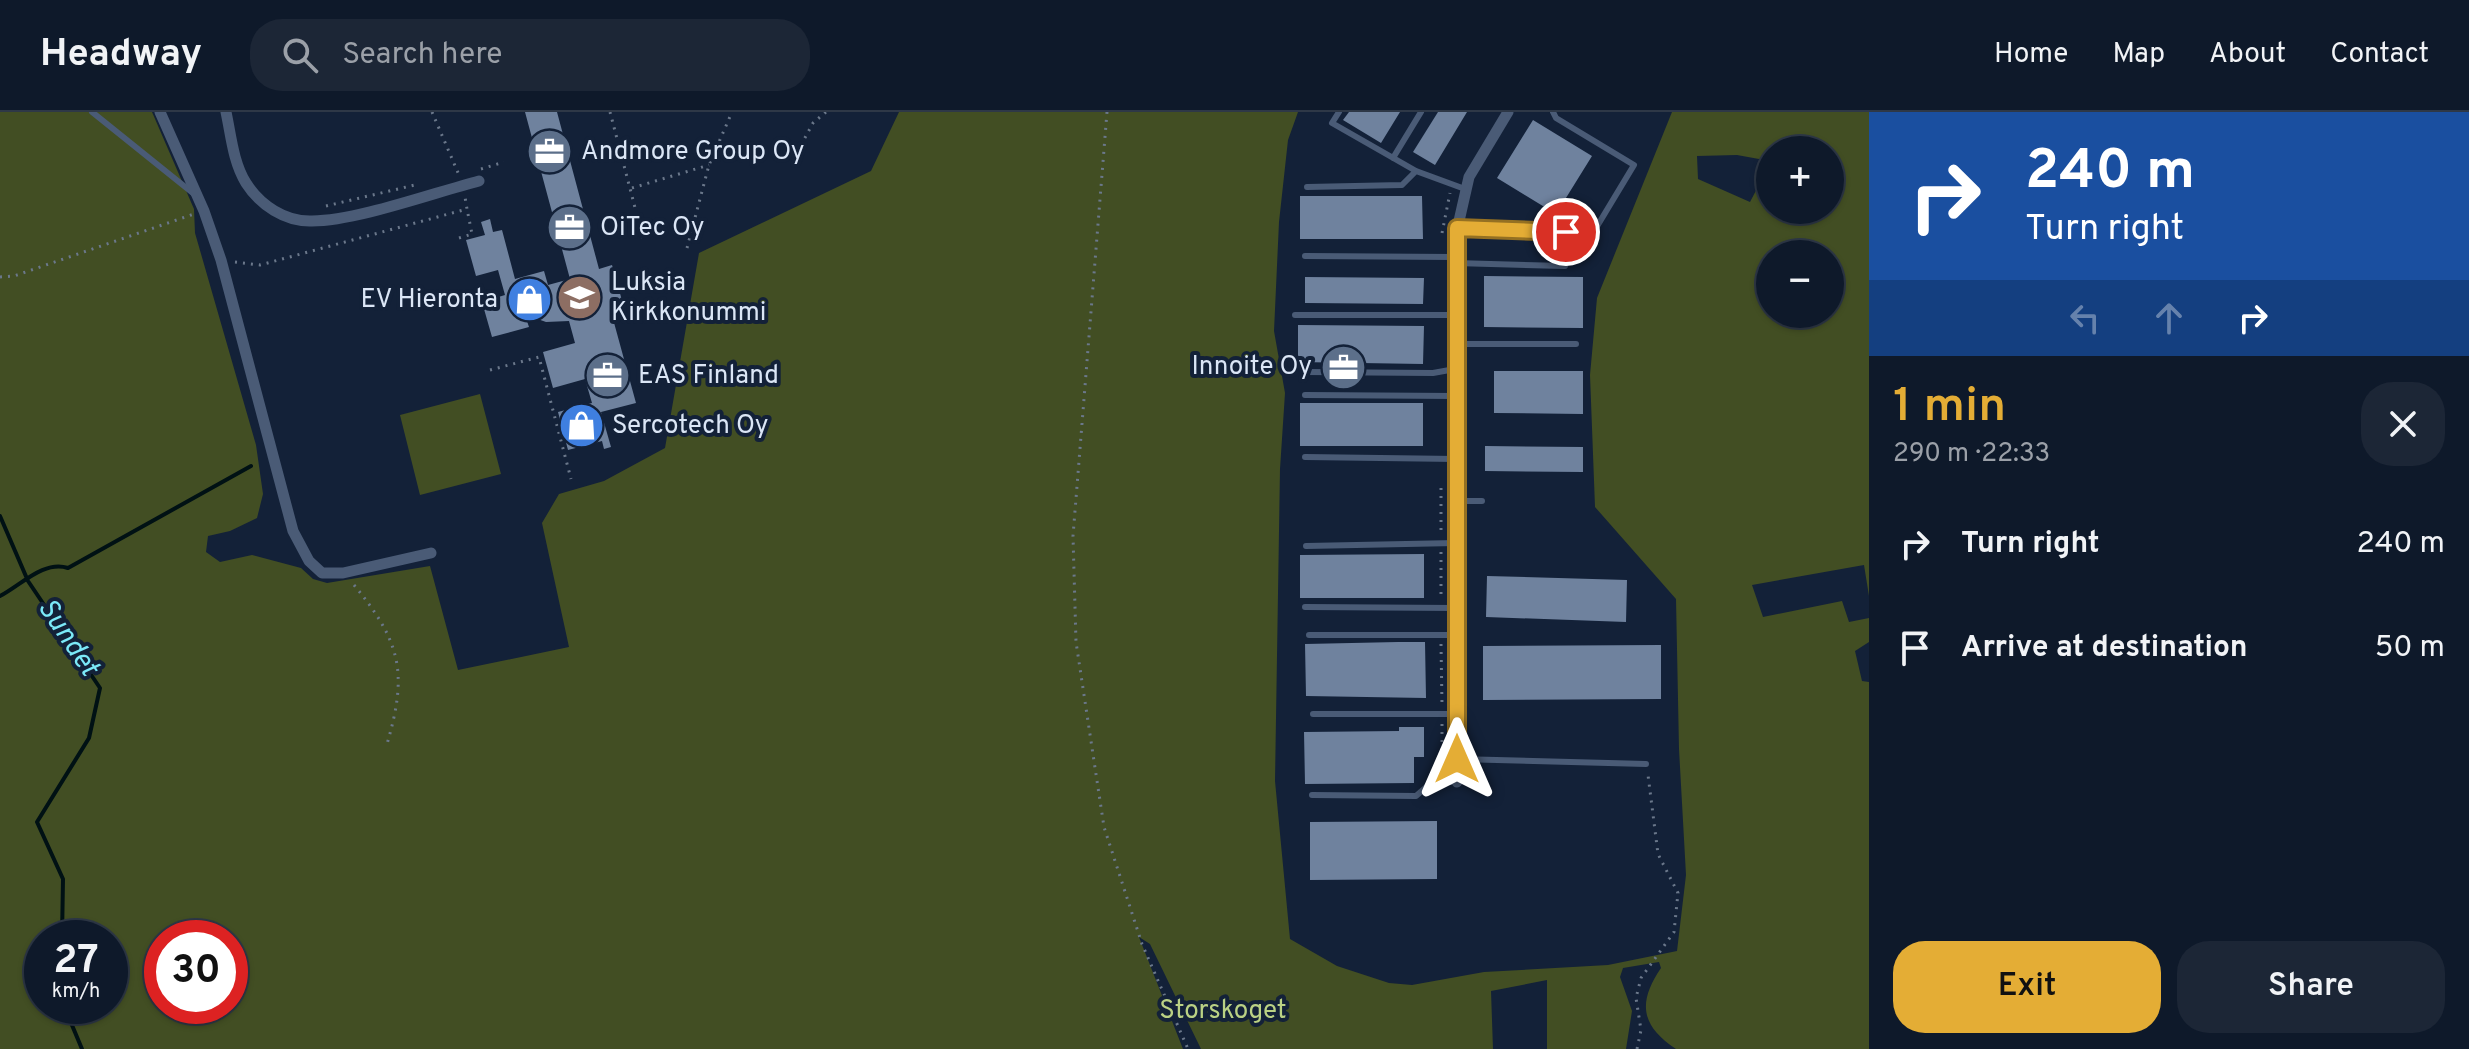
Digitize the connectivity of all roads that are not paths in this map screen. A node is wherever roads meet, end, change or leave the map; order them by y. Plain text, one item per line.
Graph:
1 (92, 112) edge
2 (160, 112) edge
3 (226, 112) edge
4 (1339, 112) edge
5 (1421, 112) edge
6 (1508, 112) edge
7 (1553, 112) edge
8 (1393, 158) junction
9 (1416, 171) junction
10 (477, 176) road end
11 (1307, 187) dead end
12 (1465, 189) junction
13 (197, 197) junction
14 (1457, 228) junction
15 (1305, 256) dead end
16 (1455, 260) junction
17 (1565, 266) dead end
18 (1295, 315) dead end
19 (1455, 315) junction
20 (1455, 344) junction
21 (1576, 344) dead end
22 (1455, 369) junction
23 (1305, 372) dead end
24 (1305, 395) dead end
25 (1455, 396) junction
26 (1305, 457) dead end
27 (1456, 459) junction
28 (1456, 501) junction
29 (1482, 501) dead end
30 (1456, 543) junction
31 (1306, 546) dead end
32 (431, 553) dead end
33 (1305, 607) dead end
34 (1456, 608) junction
35 (1309, 635) dead end
36 (1457, 635) junction
37 (1313, 714) dead end
38 (1457, 714) junction
39 (1457, 759) junction
40 (1646, 764) road end
41 (1457, 782) joint
42 (1312, 795) dead end

1 - 13 lane
2 - 13 street
3 - 10 street
4 - 8 lane
5 - 8 lane
6 - 12 street
7 - 14 lane
8 - 9 lane
9 - 11 lane
9 - 12 lane
12 - 14 street
13 - 32 street
14 - 16 street
15 - 16 lane
16 - 17 lane
16 - 19 street
18 - 19 lane
19 - 20 street
20 - 21 lane
20 - 22 street
22 - 23 lane
22 - 25 street
24 - 25 lane
25 - 27 street
26 - 27 lane
27 - 28 street
28 - 29 lane
28 - 30 street
30 - 31 lane
30 - 34 street
33 - 34 lane
34 - 36 street
35 - 36 lane
36 - 38 street
37 - 38 lane
38 - 39 street
39 - 40 lane
39 - 41 street
41 - 42 lane

